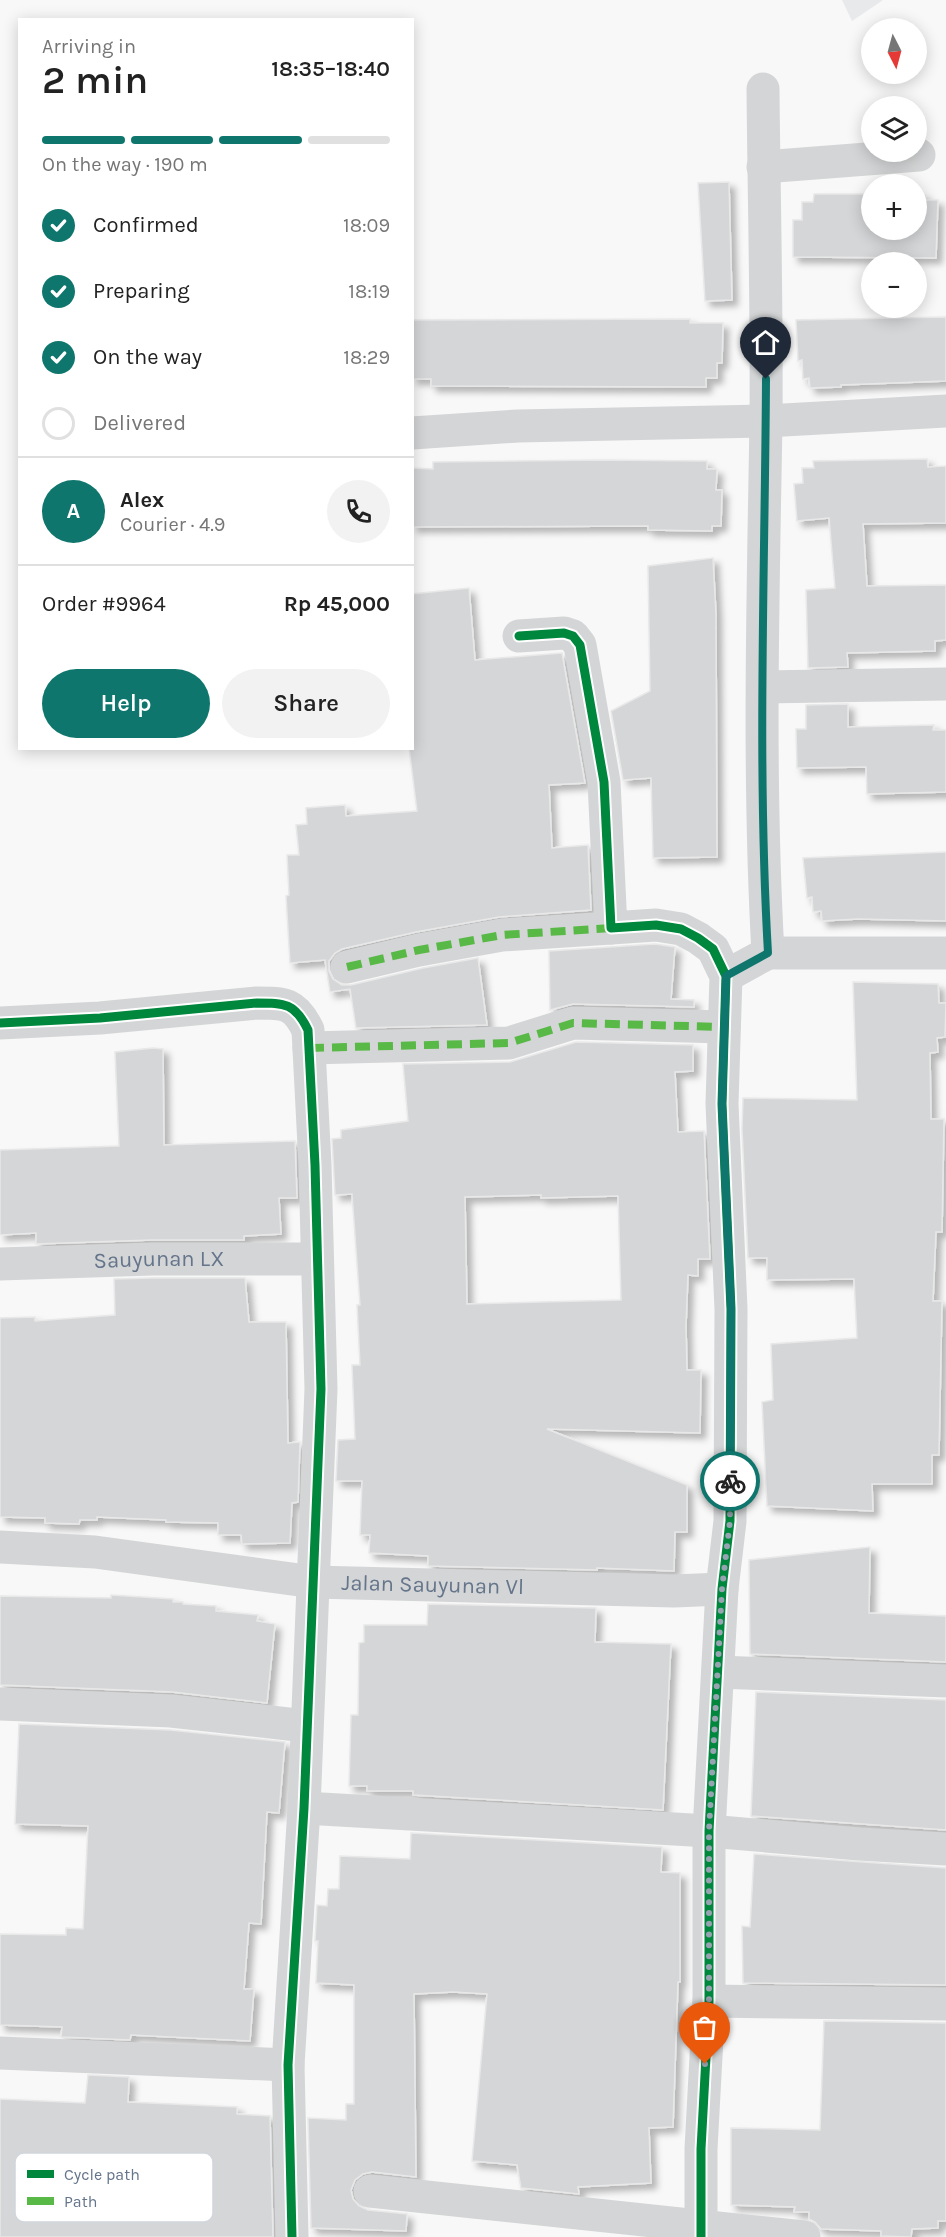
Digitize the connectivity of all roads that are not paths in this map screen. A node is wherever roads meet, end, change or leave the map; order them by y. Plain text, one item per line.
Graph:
1 (763, 89) dead end
2 (861, 159) edge
3 (764, 167) junction
4 (946, 411) edge
5 (766, 421) junction
6 (414, 433) edge
7 (519, 636) dead end
8 (946, 684) edge
9 (763, 687) junction
10 (610, 928) junction
11 (768, 953) junction
12 (946, 953) edge
13 (347, 967) dead end
14 (726, 976) junction
15 (0, 1023) edge
16 (724, 1027) junction
17 (309, 1048) junction
18 (317, 1259) junction
19 (0, 1264) edge
20 (0, 1547) edge
21 (314, 1582) junction
22 (722, 1589) junction
23 (718, 1672) junction
24 (946, 1681) edge
25 (0, 1704) edge
26 (306, 1726) junction
27 (304, 1808) junction
28 (709, 1831) junction
29 (946, 1850) edge
30 (709, 2001) junction
31 (946, 2004) edge
32 (0, 2053) edge
33 (288, 2065) junction
34 (370, 2191) dead end
35 (701, 2231) edge
36 (292, 2237) edge
37 (804, 2237) edge

1 - 3 street
2 - 3 street
3 - 5 street
4 - 5 street
5 - 6 street
5 - 9 street
7 - 10 street
8 - 9 street
9 - 11 street
10 - 13 street
10 - 14 street
11 - 12 street
11 - 14 street
14 - 16 street
15 - 17 street
16 - 17 street
16 - 22 street
17 - 18 street
18 - 19 street, Sauyunan LX
18 - 21 street
20 - 21 street, Jalan Sauyunan Vl
21 - 22 street, Jalan Sauyunan Vl
21 - 26 street
22 - 23 street
23 - 24 street
23 - 28 street
25 - 26 street
26 - 27 street
27 - 28 street
27 - 33 street
28 - 29 street
28 - 30 street
30 - 31 street
30 - 35 street
32 - 33 street
33 - 36 street
34 - 35 street
35 - 37 street

